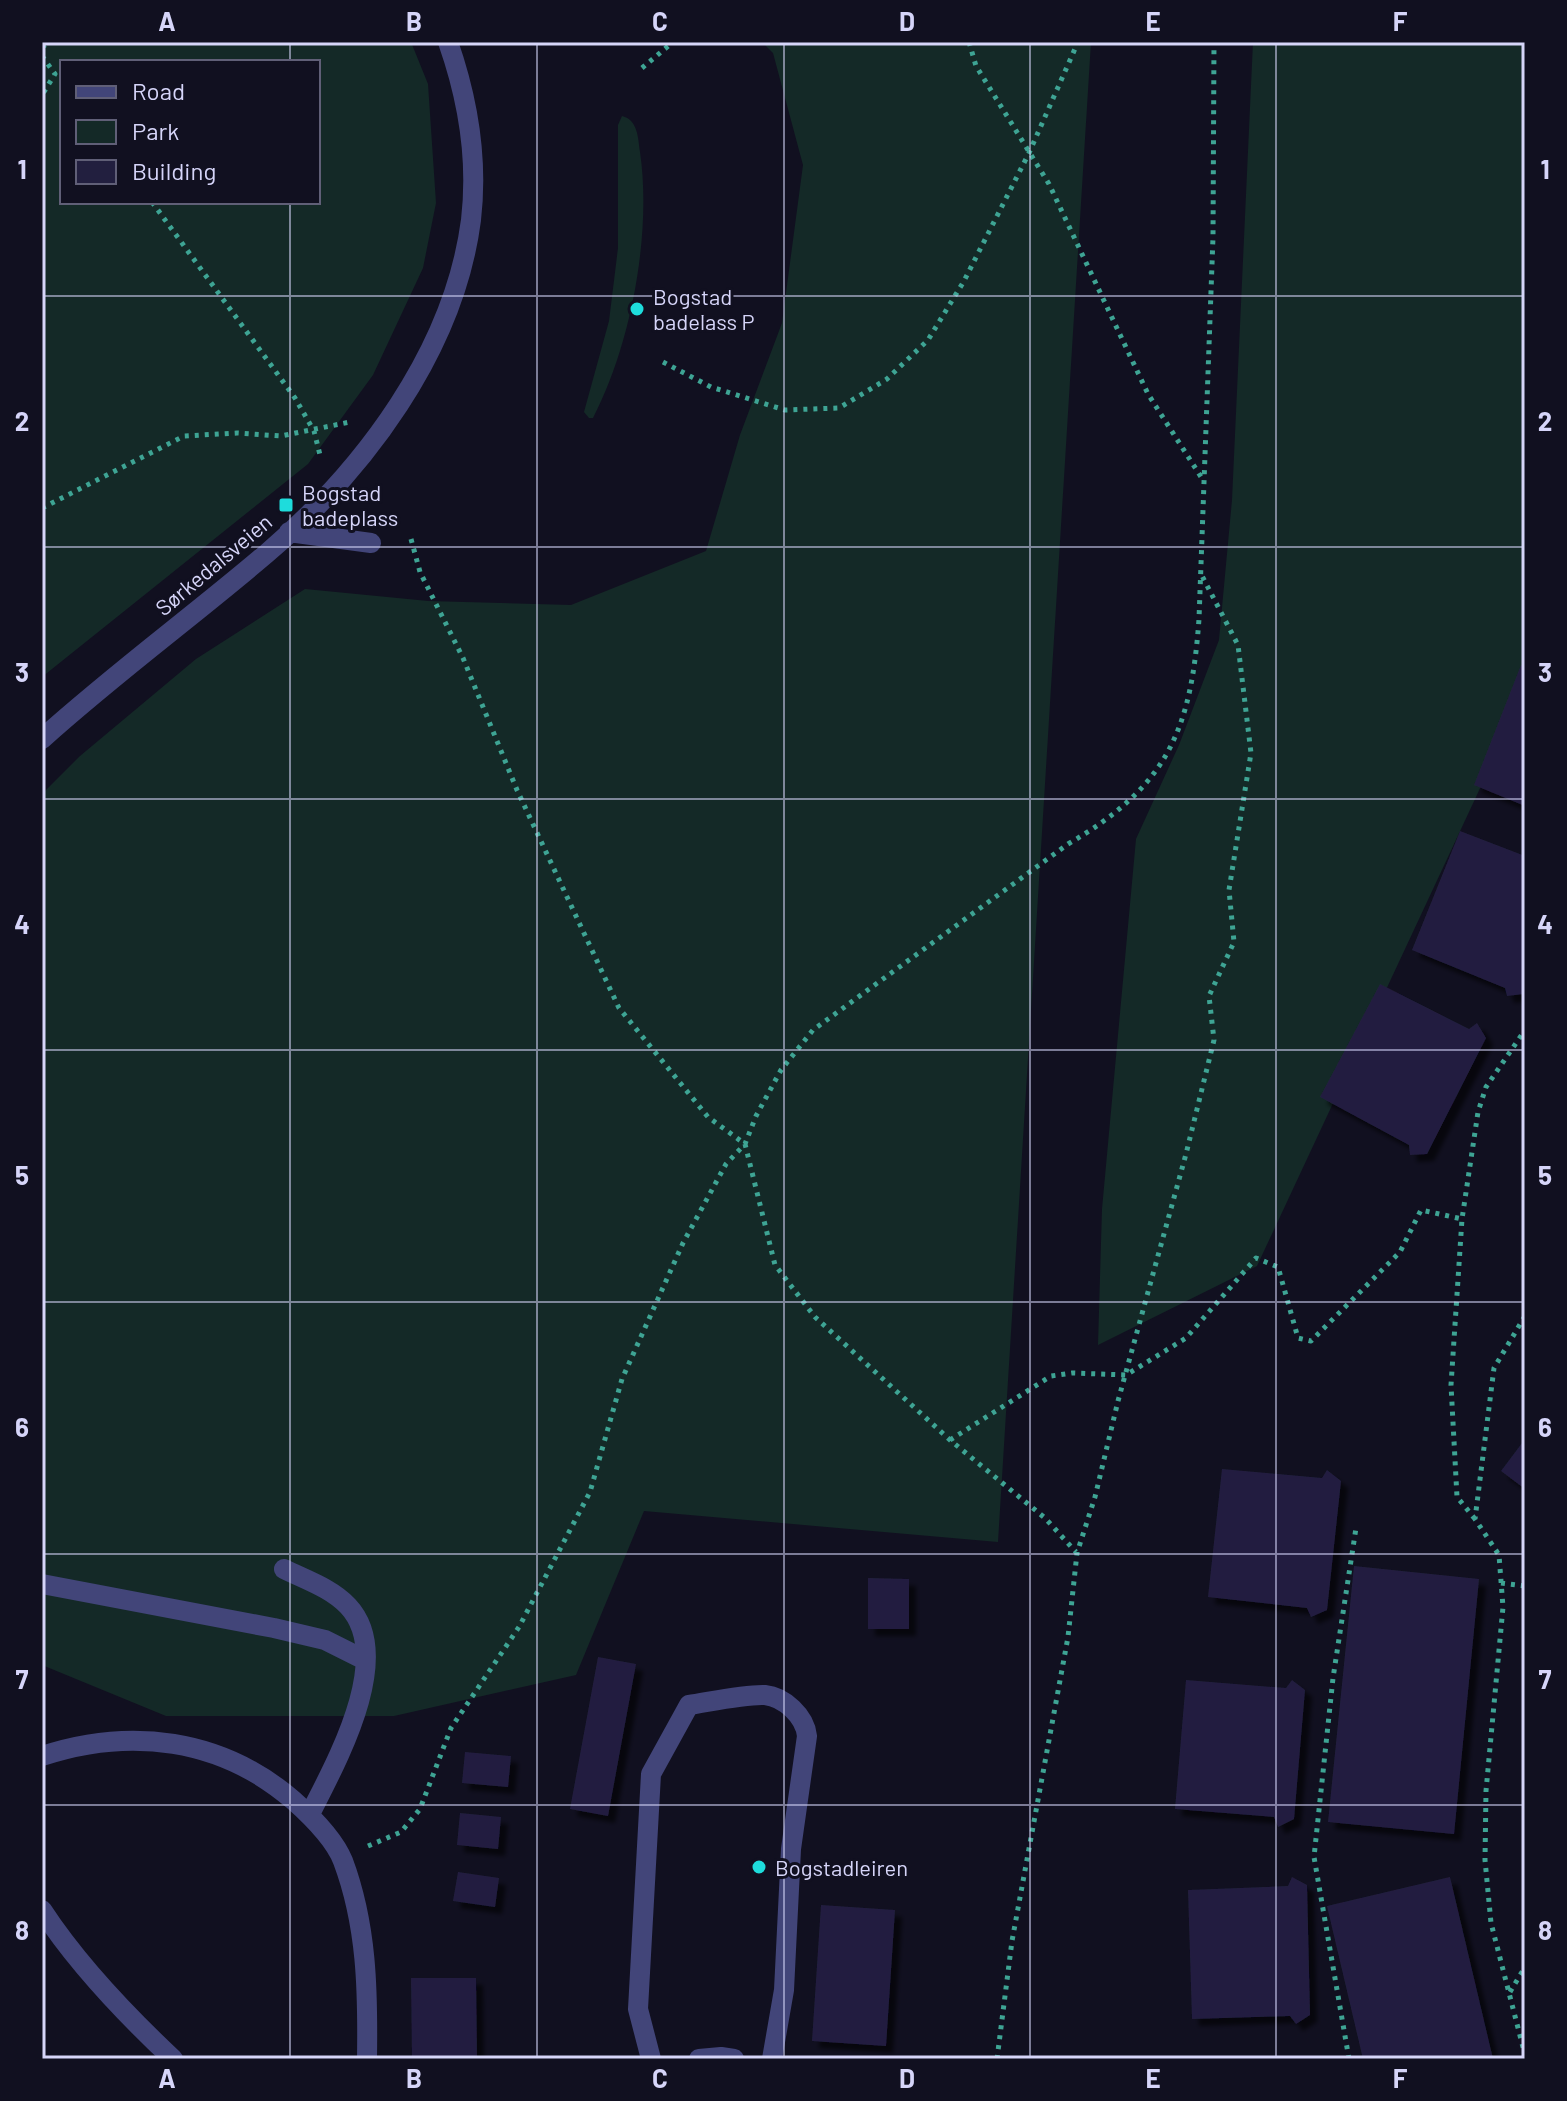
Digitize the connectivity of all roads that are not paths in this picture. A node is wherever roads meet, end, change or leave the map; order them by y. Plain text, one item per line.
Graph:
1 (448, 42) edge
2 (289, 532) junction
3 (371, 543) dead end
4 (42, 739) edge
5 (284, 1569) dead end
6 (42, 1584) edge
7 (365, 1660) junction
8 (42, 1756) edge
9 (310, 1814) junction
10 (42, 1910) edge
11 (173, 2059) edge
12 (367, 2059) edge
13 (651, 2059) edge
14 (699, 2059) edge
15 (734, 2059) edge
16 (772, 2059) edge

1 - 2 street, Sørkedalsveien
2 - 3 street
2 - 4 street, Sørkedalsveien
5 - 7 street
6 - 7 street
7 - 9 street
8 - 9 street
9 - 12 street
10 - 11 street
13 - 16 street
14 - 15 street

